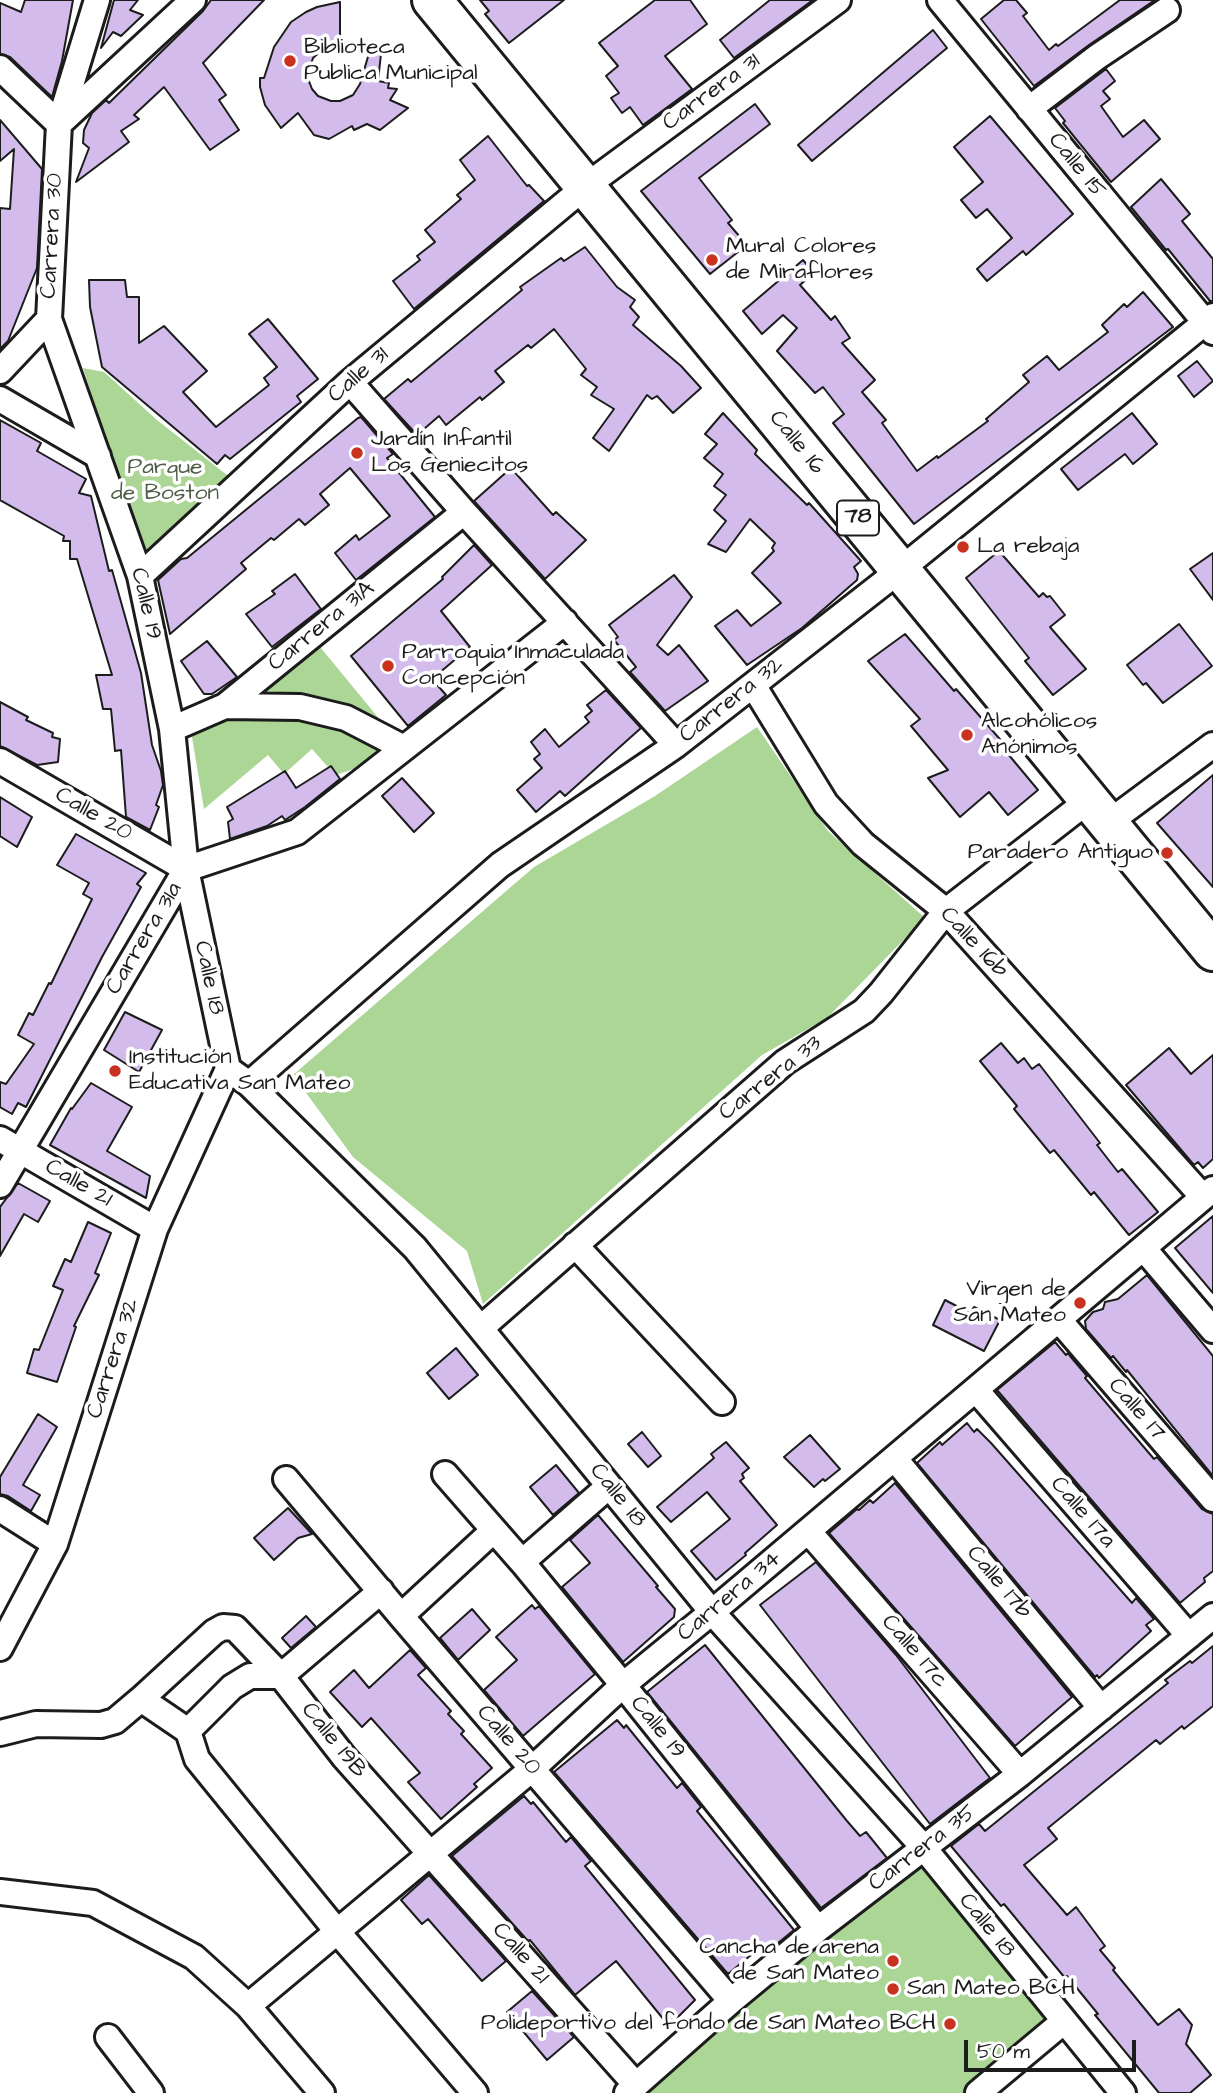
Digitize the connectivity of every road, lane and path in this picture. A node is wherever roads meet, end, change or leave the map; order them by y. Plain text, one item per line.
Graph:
1 (97, 0) edge
2 (193, 0) edge
3 (432, 0) edge
4 (838, 0) edge
5 (940, 0) edge
6 (1167, 10) dead end
7 (0, 68) edge
8 (1029, 109) junction
9 (58, 124) junction
10 (586, 186) junction
11 (49, 319) junction
12 (1210, 324) edge
13 (0, 371) edge
14 (350, 382) junction
15 (0, 399) edge
16 (98, 456) junction
17 (464, 512) junction
18 (900, 570) junction
19 (140, 576) junction
20 (565, 622) junction
21 (753, 685) junction
22 (225, 706) junction
23 (172, 730) junction
24 (676, 745) junction
25 (1213, 746) edge
26 (404, 748) junction
27 (0, 761) edge
28 (1099, 811) junction
29 (186, 869) junction
30 (946, 911) junction
31 (1213, 951) edge
32 (228, 1069) junction
33 (249, 1084) junction
34 (10, 1145) edge
35 (0, 1185) edge
36 (1208, 1193) edge
37 (155, 1229) junction
38 (575, 1245) junction
39 (1144, 1249) junction
40 (1059, 1320) junction
41 (481, 1328) junction
42 (1213, 1330) edge
43 (976, 1390) junction
44 (722, 1402) dead end
45 (895, 1459) junction
46 (445, 1474) dead end
47 (286, 1479) dead end
48 (609, 1486) junction
49 (1213, 1499) edge
50 (0, 1509) edge
51 (493, 1531) junction
52 (808, 1531) junction
53 (55, 1544) junction
54 (522, 1562) junction
55 (381, 1591) junction
56 (712, 1612) junction
57 (401, 1616) junction
58 (1213, 1616) edge
59 (1189, 1636) junction
60 (0, 1648) edge
61 (281, 1676) junction
62 (623, 1685) junction
63 (141, 1699) junction
64 (1101, 1708) junction
65 (188, 1731) junction
66 (0, 1733) edge
67 (532, 1769) junction
68 (1020, 1774) junction
69 (924, 1848) junction
70 (431, 1854) junction
71 (0, 1892) edge
72 (818, 1929) junction
73 (336, 1930) junction
74 (731, 2001) junction
75 (248, 2006) junction
76 (1063, 2022) junction
77 (108, 2037) dead end
78 (632, 2089) edge
79 (151, 2093) edge
80 (322, 2093) edge
81 (475, 2093) edge
82 (978, 2093) edge
83 (1123, 2093) edge

1 - 9 street, Carrera 30
2 - 9 street
3 - 10 highway, Calle 16 / 78
4 - 10 street, Carrera 31
5 - 8 street, Calle 15
6 - 8 street
7 - 9 street
8 - 12 street, Calle 15
9 - 11 street, Carrera 30
10 - 14 street, Calle 31
10 - 18 highway, Calle 16 / 78
11 - 13 street, Carrera 30
11 - 16 street, Calle 19
12 - 18 street, Carrera 32
14 - 17 street
14 - 19 street, Calle 31
15 - 16 street
16 - 19 street, Calle 19
17 - 20 street
17 - 22 street, Carrera 31A
18 - 21 street, Carrera 32
18 - 28 highway, Calle 16 / 78
19 - 23 street, Calle 19
20 - 24 street
20 - 26 street, Carrera 31a
21 - 24 street, Carrera 32
21 - 30 street, Calle 16b
22 - 23 street, Carrera 31A
22 - 26 street
23 - 29 street, Calle 19
24 - 33 street, Carrera 32
25 - 28 street, Carrera 33
26 - 29 street, Carrera 31a
27 - 29 street, Calle 20
28 - 30 street, Carrera 33
28 - 31 highway, Calle 16 / 78
29 - 32 street, Calle 18
29 - 34 street, Carrera 31a
30 - 36 street, Calle 16b
30 - 38 street, Carrera 33
32 - 33 street, Calle 18
32 - 37 street, Carrera 32
33 - 41 street, Calle 18
34 - 35 street, Carrera 31a
34 - 37 street, Calle 21
36 - 39 street, Carrera 34
37 - 53 street, Carrera 32
38 - 41 street, Carrera 33
38 - 44 street
39 - 40 street, Carrera 34
39 - 42 street
40 - 43 street, Carrera 34
40 - 49 street, Calle 17
41 - 48 street, Calle 18
43 - 45 street, Carrera 34
43 - 59 street, Calle 17a
45 - 52 street, Carrera 34
45 - 64 street, Calle 17b
46 - 51 street, Calle 19
47 - 55 street, Calle 20
48 - 54 street
48 - 56 street, Calle 18
50 - 53 street
51 - 54 street, Calle 19
51 - 57 street
52 - 56 street, Carrera 34
52 - 68 street, Calle 17c
53 - 60 street, Carrera 32
54 - 62 street, Calle 19
55 - 57 street, Calle 20
55 - 61 street
56 - 62 street, Carrera 34
56 - 69 street, Calle 18
57 - 67 street, Calle 20
58 - 59 street, Carrera 35
59 - 64 street, Carrera 35
61 - 63 street, Calle 19B
61 - 65 street
61 - 70 street, Calle 19B
62 - 67 street, Carrera 34
62 - 72 street, Calle 19
63 - 65 street
63 - 66 street
64 - 68 street, Carrera 35
65 - 73 street
67 - 70 street, Carrera 34
67 - 74 street, Calle 20
68 - 69 street, Carrera 35
69 - 72 street, Carrera 35
69 - 76 street, Calle 18
70 - 73 street, Carrera 34
70 - 78 street, Calle 21
71 - 75 street
72 - 74 street, Carrera 35
73 - 75 street, Carrera 34
73 - 81 street
74 - 78 street, Carrera 35
75 - 80 street
76 - 82 street
76 - 83 street, Calle 18
77 - 79 street

